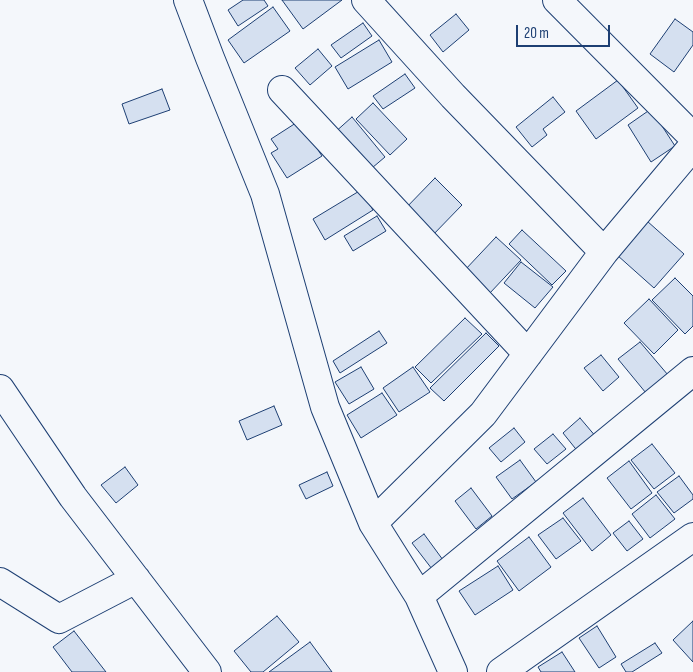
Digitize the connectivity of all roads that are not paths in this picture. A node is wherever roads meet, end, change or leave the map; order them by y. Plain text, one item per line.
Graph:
1 (188, 0) edge
2 (366, 0) edge
3 (557, 0) edge
4 (282, 90) dead end
5 (693, 137) edge
6 (693, 146) edge
7 (604, 252) junction
8 (528, 354) junction
9 (693, 371) edge
10 (0, 389) edge
11 (373, 524) junction
12 (693, 537) edge
13 (136, 578) junction
14 (0, 582) edge
15 (419, 596) junction
16 (207, 672) edge
17 (453, 672) edge
18 (501, 672) edge

1 - 11 street
2 - 7 street
3 - 5 street
4 - 8 street
6 - 7 street
7 - 8 street
8 - 11 street
9 - 15 street
10 - 13 street
11 - 15 street
12 - 18 street
13 - 14 street
13 - 16 street
15 - 17 street

